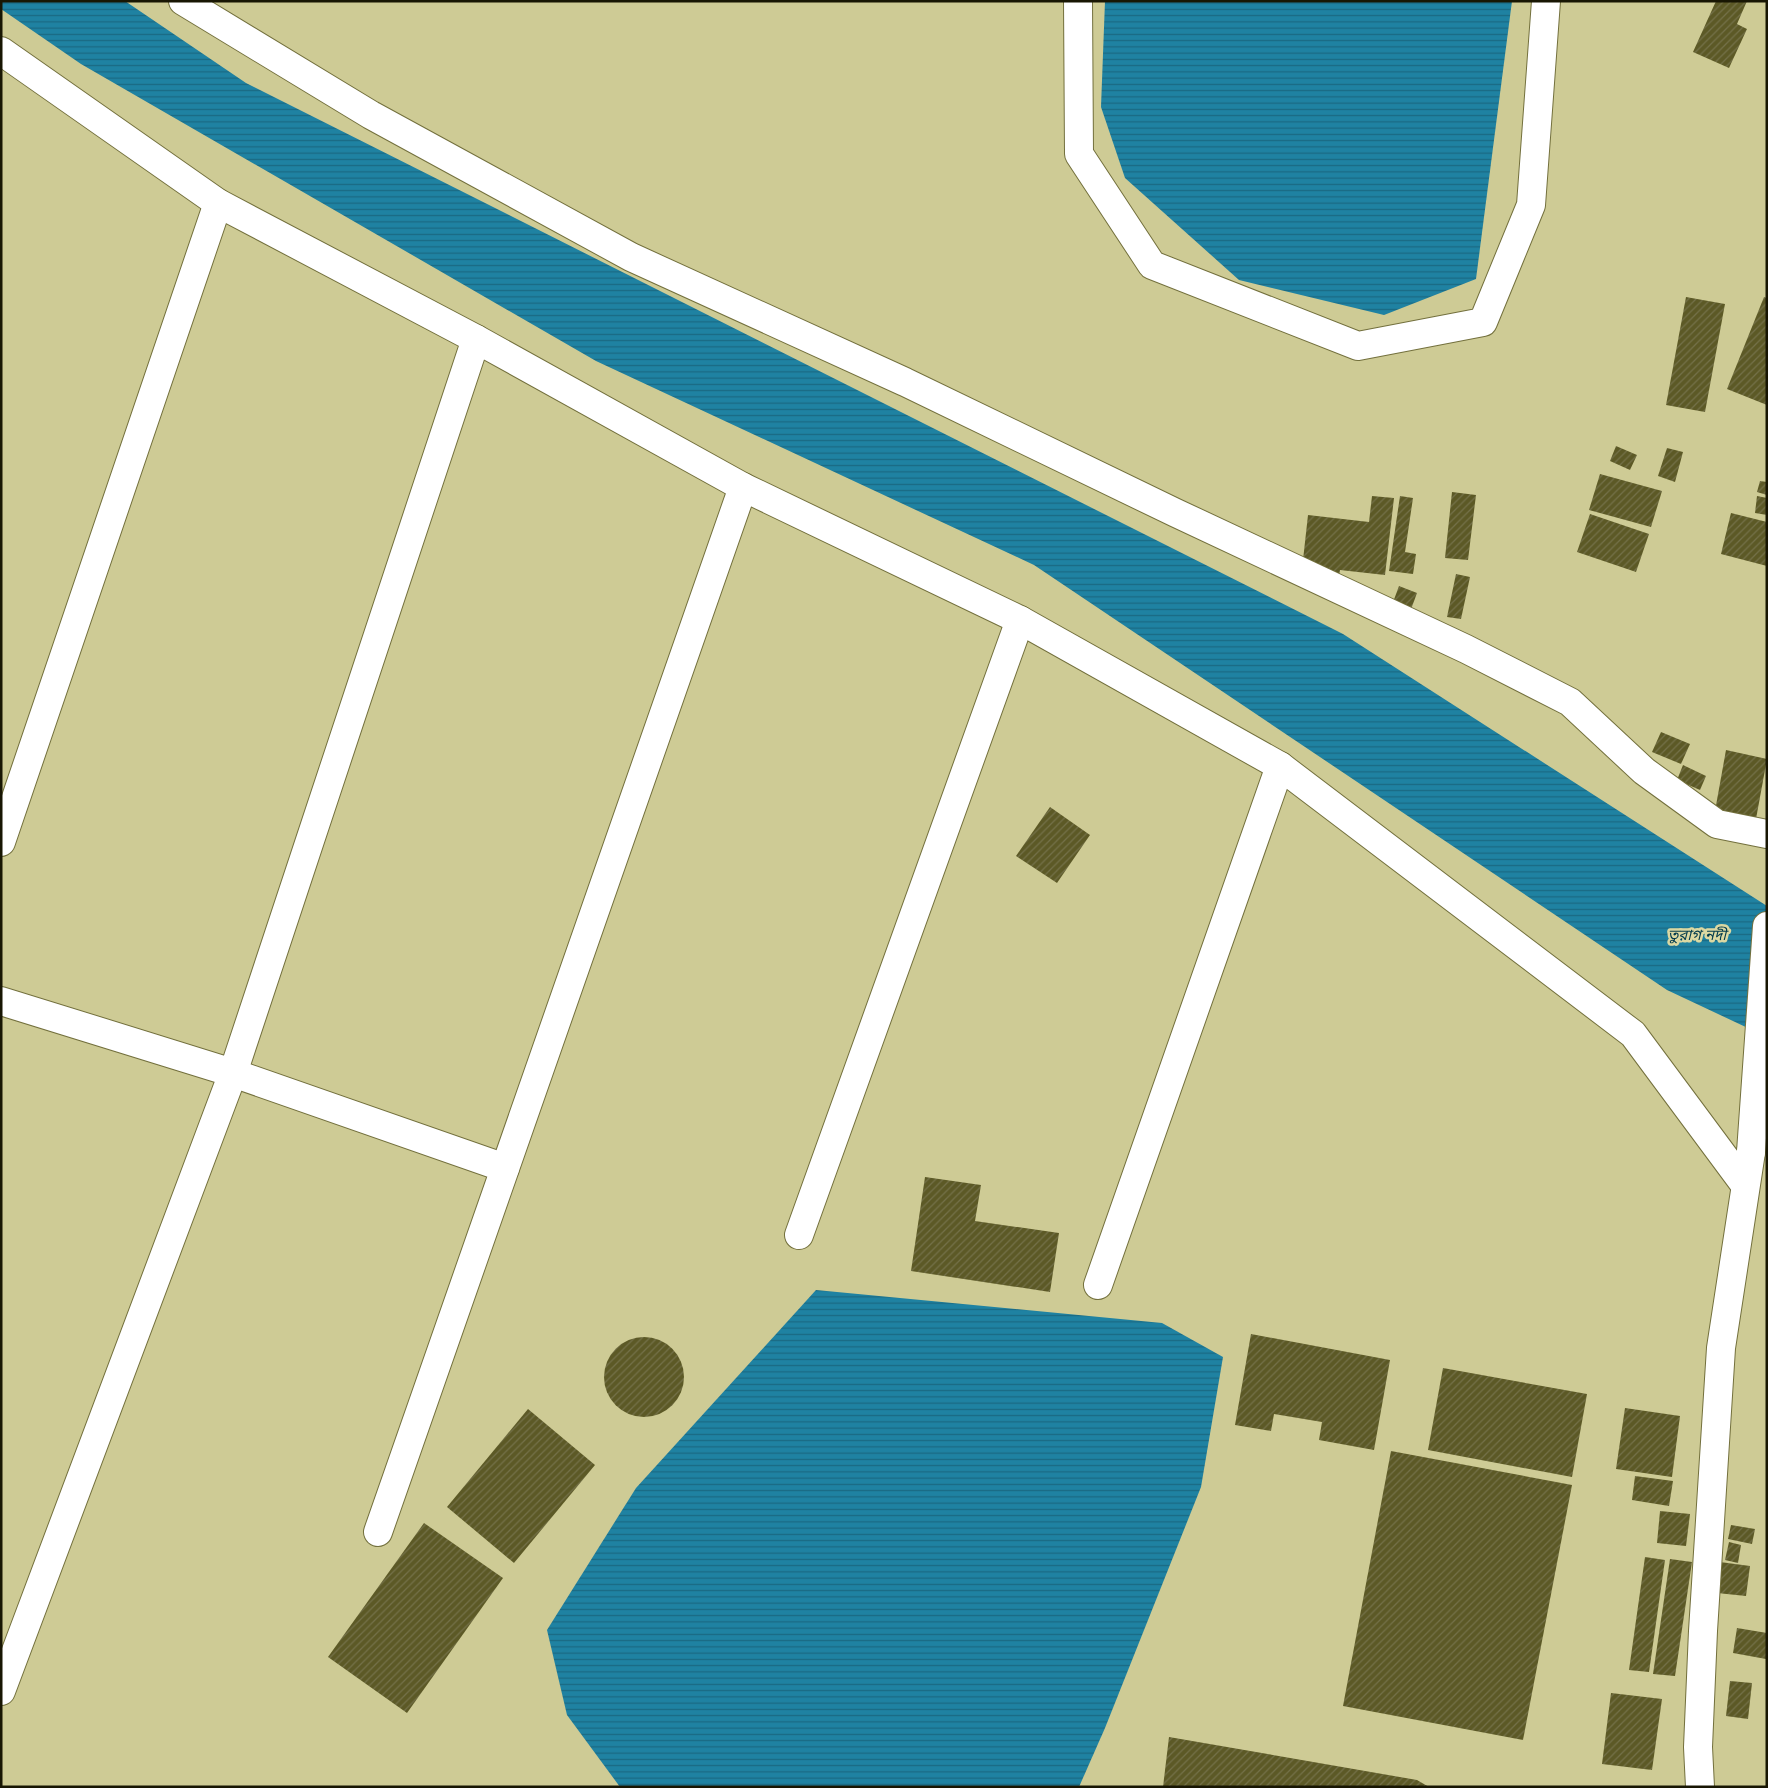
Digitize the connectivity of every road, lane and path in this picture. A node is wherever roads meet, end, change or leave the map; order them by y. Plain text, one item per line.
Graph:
1 (183, 1) edge
2 (1078, 1) edge
3 (1546, 1) edge
4 (1, 51) edge
5 (218, 203) junction
6 (476, 339) junction
7 (743, 487) junction
8 (1020, 620) junction
9 (1280, 766) junction
10 (1767, 834) edge
11 (1, 842) edge
12 (1767, 926) edge
13 (1, 1002) edge
14 (234, 1073) junction
15 (505, 1168) junction
16 (1745, 1185) junction
17 (799, 1235) dead end
18 (1098, 1285) dead end
19 (378, 1532) dead end
20 (1, 1691) edge
21 (1700, 1787) edge

1 - 10 street
2 - 3 street
4 - 5 street
5 - 6 street
5 - 11 street
6 - 7 street
6 - 14 street
7 - 8 street
7 - 15 street
8 - 9 street
8 - 17 street
9 - 16 street
9 - 18 street
12 - 16 street
13 - 14 street
14 - 15 street
14 - 20 street
15 - 19 street
16 - 21 street

